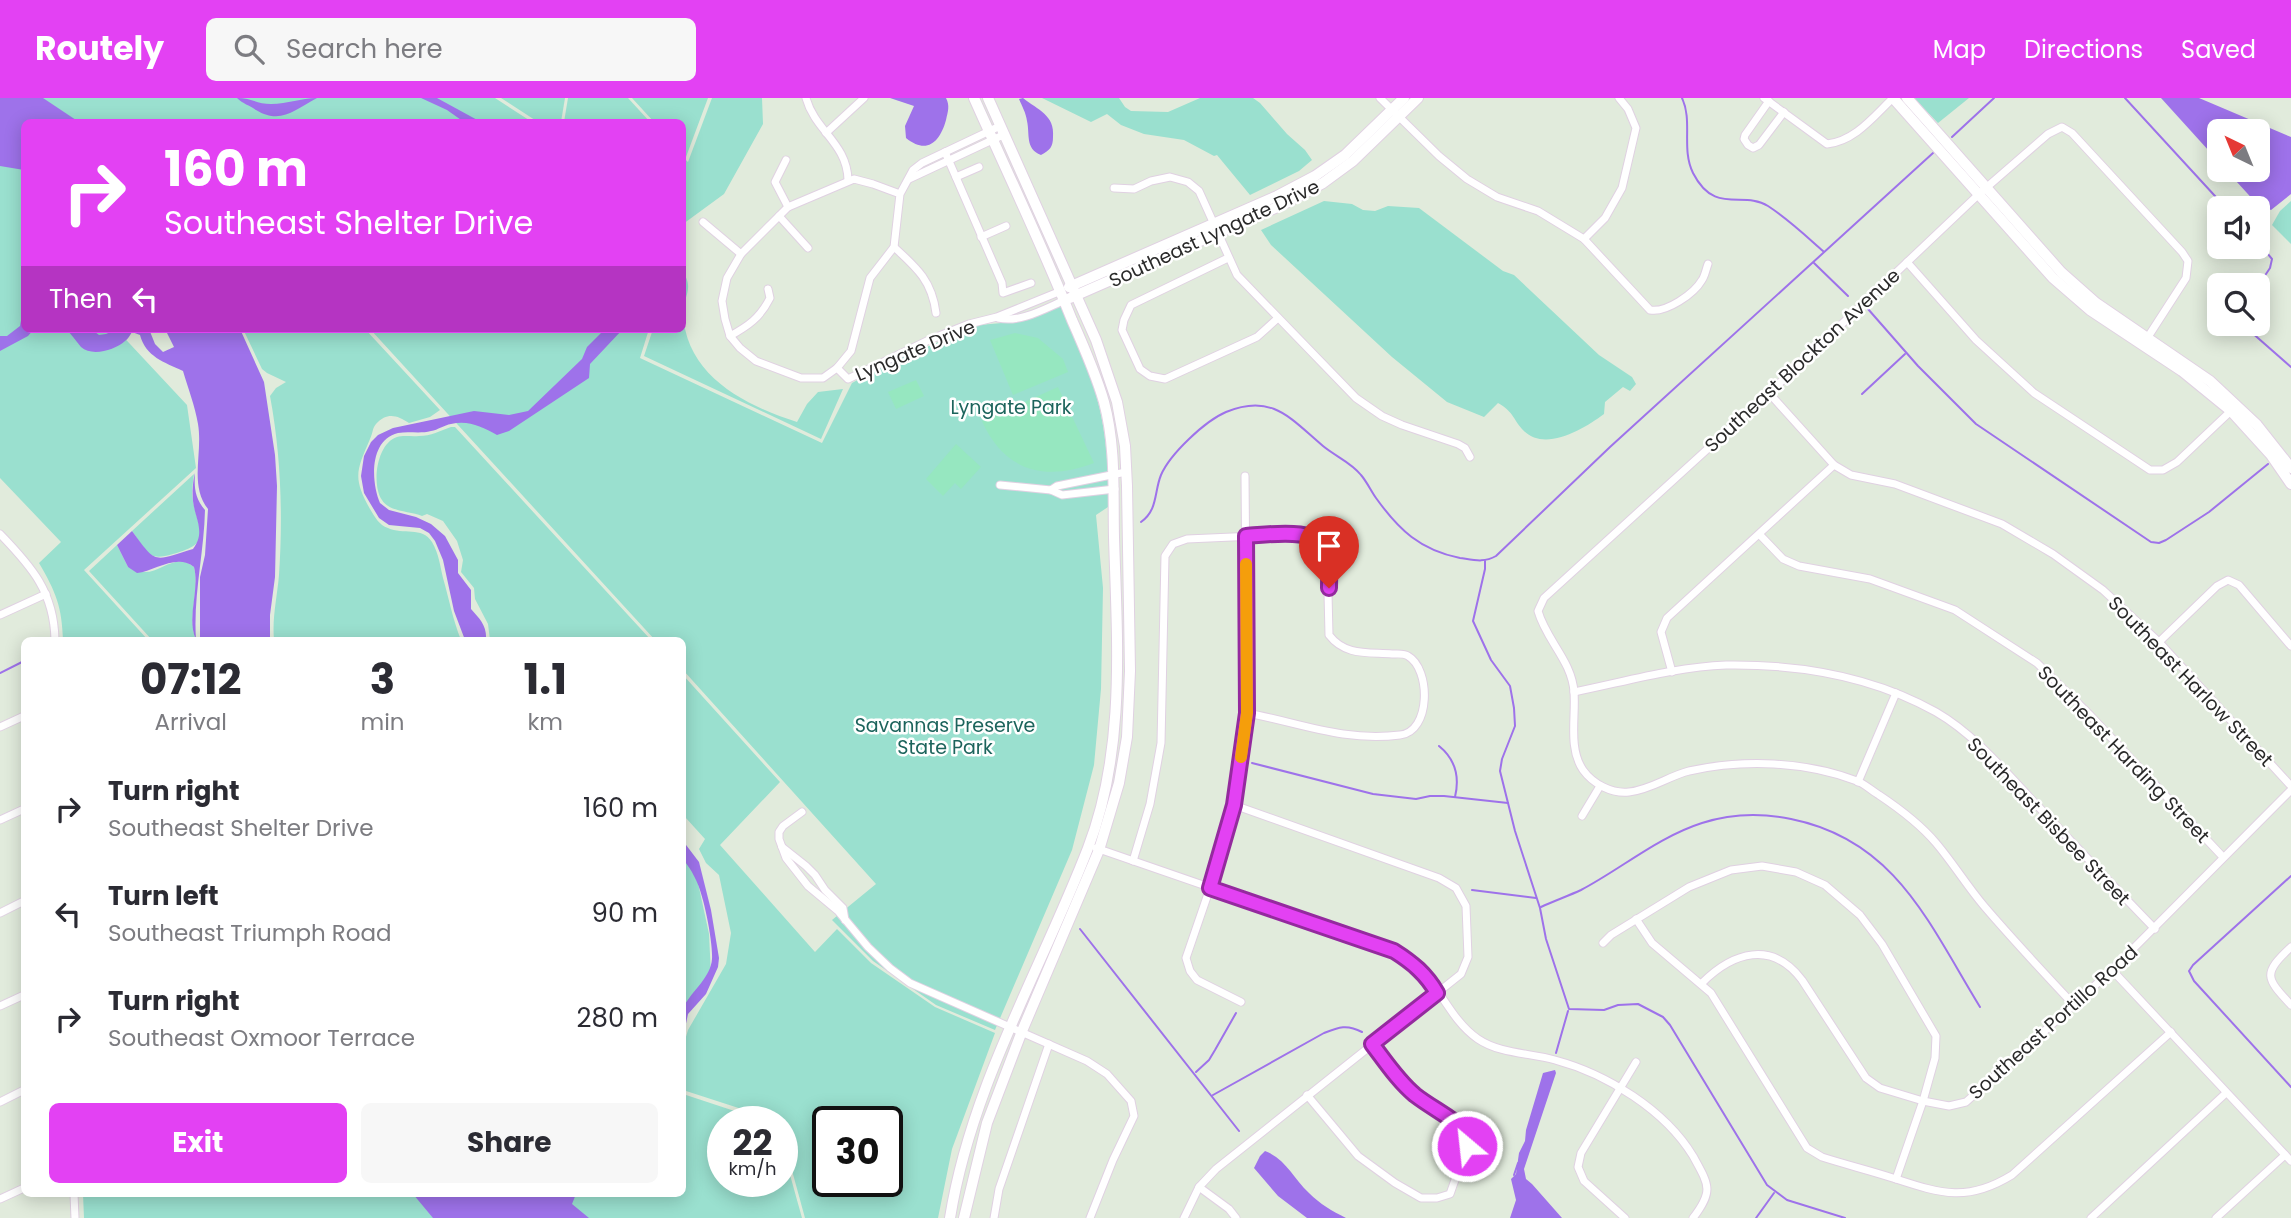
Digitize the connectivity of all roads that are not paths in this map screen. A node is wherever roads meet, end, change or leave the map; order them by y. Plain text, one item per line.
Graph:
1 (806, 98) edge
2 (864, 98) edge
3 (974, 98) edge
4 (988, 98) edge
5 (1380, 98) edge
6 (1404, 98) edge
7 (1418, 98) edge
8 (1619, 98) edge
9 (1893, 98) edge
10 (1907, 98) edge
11 (1767, 99) edge
12 (1784, 112) junction
13 (1395, 114) junction
14 (826, 133) junction
15 (996, 133) junction
16 (944, 152) junction
17 (786, 160) dead end
18 (948, 160) junction
19 (979, 167) dead end
20 (956, 177) junction
21 (909, 179) junction
22 (848, 180) junction
23 (1114, 188) dead end
24 (1982, 191) junction
25 (900, 194) junction
26 (788, 206) junction
27 (779, 216) junction
28 (703, 222) dead end
29 (1006, 226) dead end
30 (1216, 229) junction
31 (981, 237) junction
32 (1584, 239) junction
33 (894, 247) junction
34 (808, 248) dead end
35 (741, 254) junction
36 (1228, 258) junction
37 (1907, 261) junction
38 (1708, 264) dead end
39 (1031, 283) dead end
40 (768, 289) dead end
41 (1074, 290) junction
42 (1063, 295) junction
43 (936, 313) dead end
44 (1279, 318) junction
45 (730, 337) junction
46 (2145, 342) junction
47 (837, 368) junction
48 (1769, 393) junction
49 (2234, 408) junction
50 (1470, 457) dead end
51 (1834, 465) junction
52 (1126, 472) junction
53 (1113, 474) junction
54 (1245, 476) dead end
55 (2290, 477) edge
56 (1088, 480) junction
57 (1000, 485) dead end
58 (1127, 486) junction
59 (1051, 490) junction
60 (1113, 490) junction
61 (1091, 493) junction
62 (0, 534) edge
63 (1760, 535) junction
64 (1246, 536) junction
65 (46, 594) junction
66 (0, 615) edge
67 (55, 637) edge
68 (2159, 642) junction
69 (2291, 646) edge
70 (1672, 672) junction
71 (1574, 692) junction
72 (1896, 693) junction
73 (1247, 713) junction
74 (21, 717) edge
75 (0, 727) edge
76 (1858, 782) junction
77 (1600, 786) junction
78 (2291, 788) edge
79 (1234, 805) junction
80 (21, 810) edge
81 (802, 812) dead end
82 (1583, 816) dead end
83 (0, 820) edge
84 (782, 847) junction
85 (1094, 848) junction
86 (2223, 858) junction
87 (1133, 861) junction
88 (813, 873) junction
89 (805, 880) junction
90 (1210, 888) junction
91 (21, 902) edge
92 (0, 912) edge
93 (1636, 919) junction
94 (845, 920) junction
95 (2155, 929) junction
96 (1603, 943) dead end
97 (2291, 947) edge
98 (2112, 970) junction
99 (1702, 983) junction
100 (1437, 993) junction
101 (21, 996) edge
102 (1241, 1002) dead end
103 (2074, 1005) junction
104 (2291, 1005) edge
105 (0, 1006) edge
106 (1010, 1026) junction
107 (1021, 1031) junction
108 (2171, 1032) junction
109 (1049, 1044) junction
110 (1372, 1044) junction
111 (1636, 1062) dead end
112 (1621, 1088) junction
113 (21, 1092) edge
114 (2226, 1093) junction
115 (1307, 1095) junction
116 (1923, 1101) junction
117 (0, 1102) edge
118 (2288, 1158) edge
119 (1896, 1179) junction
120 (1199, 1187) junction
121 (21, 1189) edge
122 (74, 1197) edge
123 (0, 1199) edge
124 (75, 1218) edge
125 (950, 1218) edge
126 (964, 1218) edge
127 (994, 1218) edge
128 (1090, 1218) edge
129 (1184, 1218) edge
130 (1236, 1218) edge
131 (1625, 1218) edge
132 (1693, 1218) edge
133 (2091, 1218) edge
134 (2216, 1218) edge

1 - 14 street
2 - 14 street
3 - 15 main road
4 - 15 main road
5 - 13 street
6 - 13 main road, Southeast Lyngate Drive
7 - 13 main road, Southeast Lyngate Drive
8 - 32 street
9 - 12 street
9 - 24 main road
10 - 24 main road
11 - 12 street
11 - 12 street
13 - 30 main road, Southeast Lyngate Drive
13 - 32 street
14 - 22 street
15 - 16 street
15 - 18 street
15 - 41 main road
15 - 42 main road
16 - 18 street
16 - 21 street
17 - 26 street
18 - 20 street
18 - 21 street
19 - 20 street
20 - 31 street
21 - 25 street
22 - 25 street
22 - 26 street
23 - 30 street
24 - 37 street, Southeast Blockton Avenue
24 - 46 main road
24 - 46 street, Southeast Blockton Avenue
25 - 33 street
26 - 27 street
27 - 34 street
27 - 35 street
28 - 35 street
29 - 31 street
30 - 36 street
30 - 41 main road, Southeast Lyngate Drive
31 - 39 street
32 - 38 street
33 - 43 street
33 - 47 street
35 - 45 street
36 - 44 street
36 - 44 street
37 - 48 street, Southeast Blockton Avenue
37 - 49 street
40 - 45 street
41 - 42 main road, Southeast Lyngate Drive
41 - 52 main road
42 - 47 street, Lyngate Drive
42 - 53 main road
44 - 50 street
45 - 47 street
46 - 49 main road
48 - 51 street, Southeast Harlow Street
48 - 71 street, Southeast Blockton Avenue
49 - 55 main road
51 - 63 street
51 - 68 street, Southeast Harlow Street
52 - 53 street
52 - 58 main road
53 - 56 street
53 - 60 main road
54 - 64 street
56 - 59 street
56 - 61 street
57 - 59 street
58 - 60 street
58 - 85 main road
59 - 61 street
60 - 61 street
60 - 85 main road
62 - 65 street
63 - 70 street
63 - 86 street, Southeast Harding Street
64 - 73 street
64 - 73 street
64 - 87 street
65 - 66 street
65 - 67 street
68 - 69 street
68 - 78 street, Southeast Harlow Street
70 - 71 street, Southeast Bisbee Street
70 - 72 street, Southeast Bisbee Street
71 - 77 street
72 - 76 street
72 - 95 street, Southeast Bisbee Street
73 - 79 street
74 - 75 street
76 - 77 street
76 - 103 street
77 - 82 street
78 - 86 street, Southeast Portillo Road
79 - 90 street
79 - 100 street
80 - 83 street
81 - 84 street
84 - 88 street
84 - 89 street
85 - 87 street
85 - 106 main road
85 - 107 main road
86 - 95 street, Southeast Portillo Road
87 - 90 street
88 - 89 street
88 - 94 street
89 - 94 street
90 - 100 street
90 - 102 street
91 - 92 street
93 - 96 street
93 - 99 street
93 - 116 street
94 - 106 street
95 - 98 street, Southeast Portillo Road
97 - 104 street
98 - 103 street, Southeast Portillo Road
98 - 108 street
99 - 116 street, Southeast Portillo Road
99 - 119 street
100 - 110 street
100 - 112 street
101 - 105 street
103 - 116 street, Southeast Portillo Road
106 - 107 street
106 - 125 main road
107 - 109 street
107 - 126 main road
108 - 114 street
108 - 119 street
109 - 127 street
109 - 128 street
110 - 115 street
110 - 115 street
111 - 112 street
112 - 131 street
112 - 132 street
113 - 117 street
114 - 118 street
114 - 133 street
115 - 120 street
116 - 119 street
118 - 134 street
120 - 129 street
120 - 130 street
121 - 123 street
122 - 124 street

